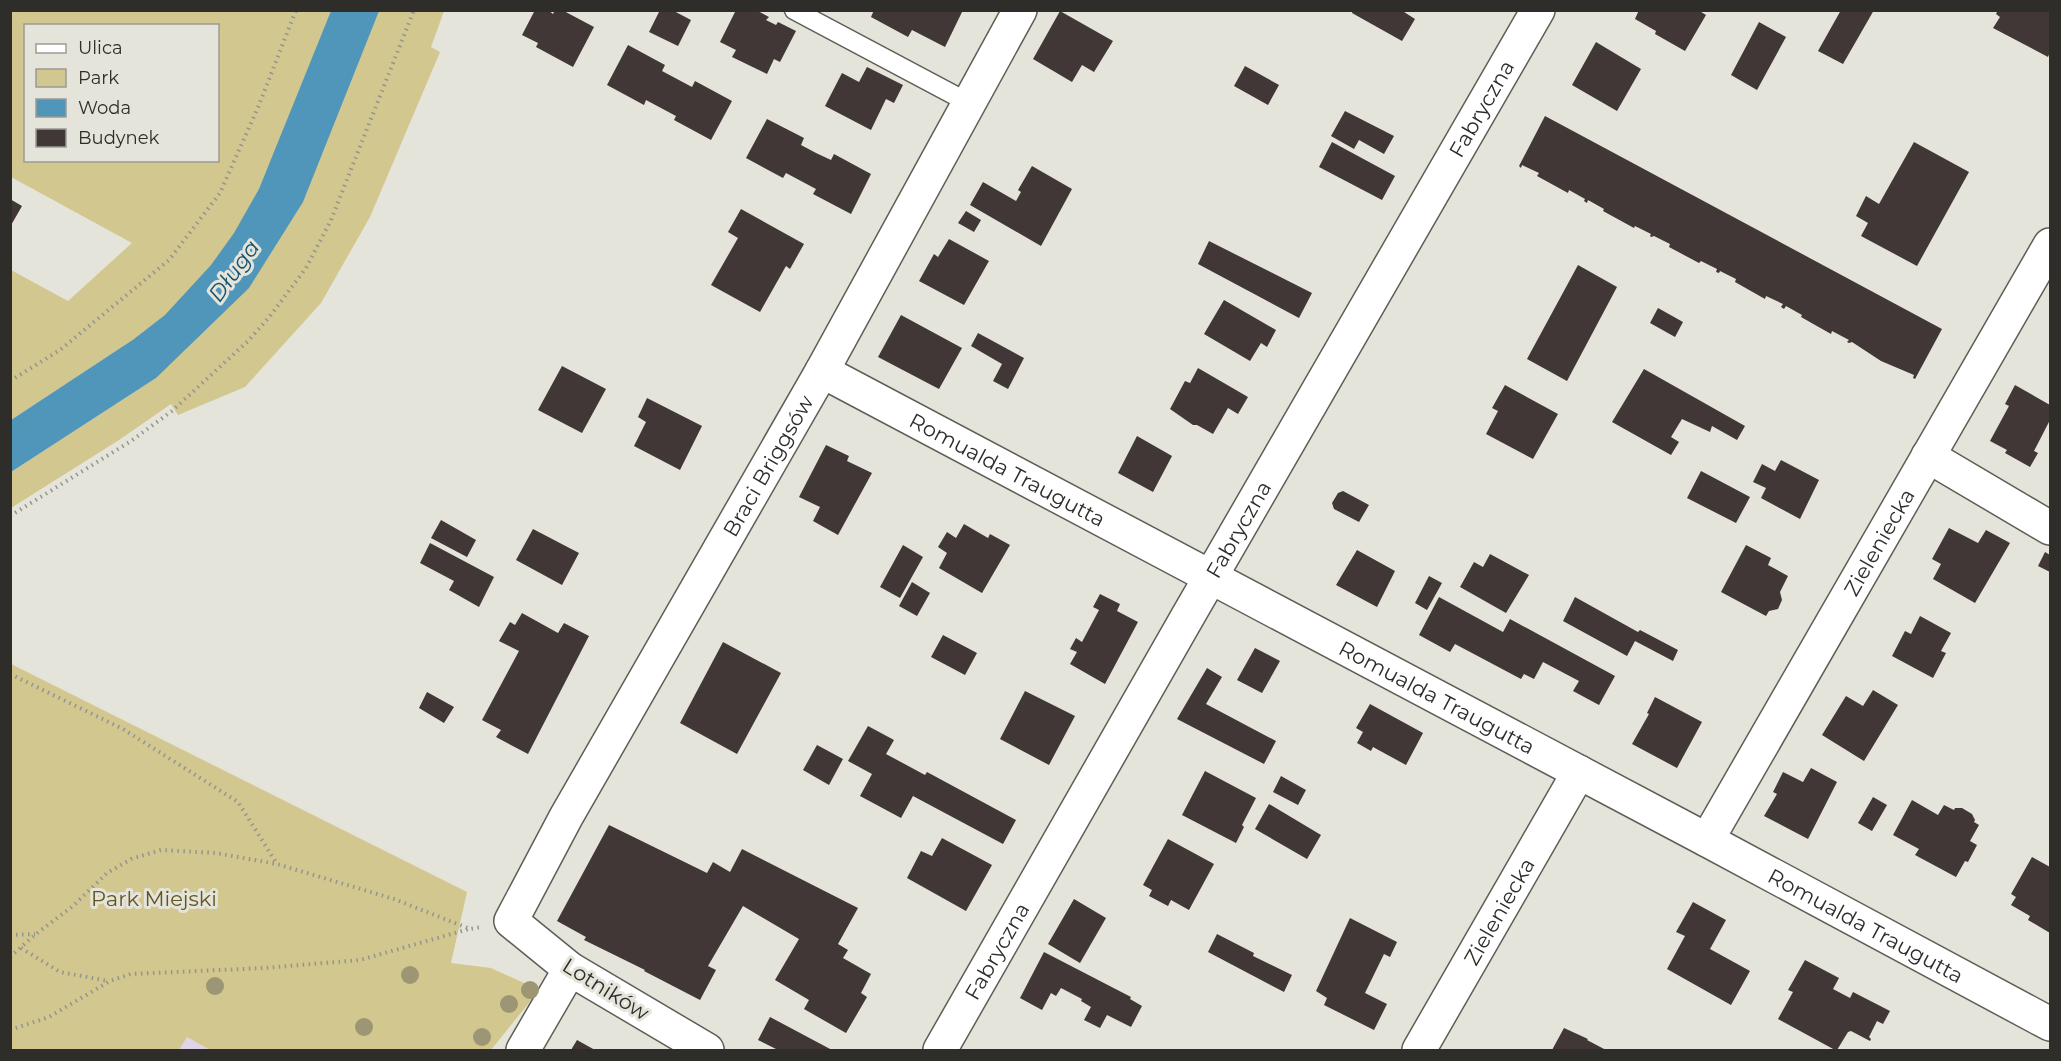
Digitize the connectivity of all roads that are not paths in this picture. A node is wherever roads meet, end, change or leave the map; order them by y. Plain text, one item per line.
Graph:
1 (794, 10) edge
2 (1020, 10) edge
3 (1538, 10) edge
4 (969, 103) junction
5 (2050, 244) edge
6 (822, 371) junction
7 (1928, 456) junction
8 (2050, 528) edge
9 (1210, 578) junction
10 (1579, 772) junction
11 (1707, 840) junction
12 (511, 921) joint
13 (570, 969) junction
14 (2050, 1024) edge
15 (523, 1050) edge
16 (707, 1050) edge
17 (940, 1050) edge
18 (1419, 1050) edge

1 - 4 lane
2 - 4 street, Braci Briggsów
3 - 9 street, Fabryczna
4 - 6 street, Braci Briggsów
5 - 7 street, Zieleniecka
6 - 9 street, Romualda Traugutta
6 - 12 street, Braci Briggsów
7 - 8 street
7 - 11 street, Zieleniecka
9 - 10 street, Romualda Traugutta
9 - 17 street, Fabryczna
10 - 11 street, Romualda Traugutta
10 - 18 street, Zieleniecka
11 - 14 street, Romualda Traugutta
12 - 13 street, Lotników
13 - 15 street
13 - 16 street, Lotników

